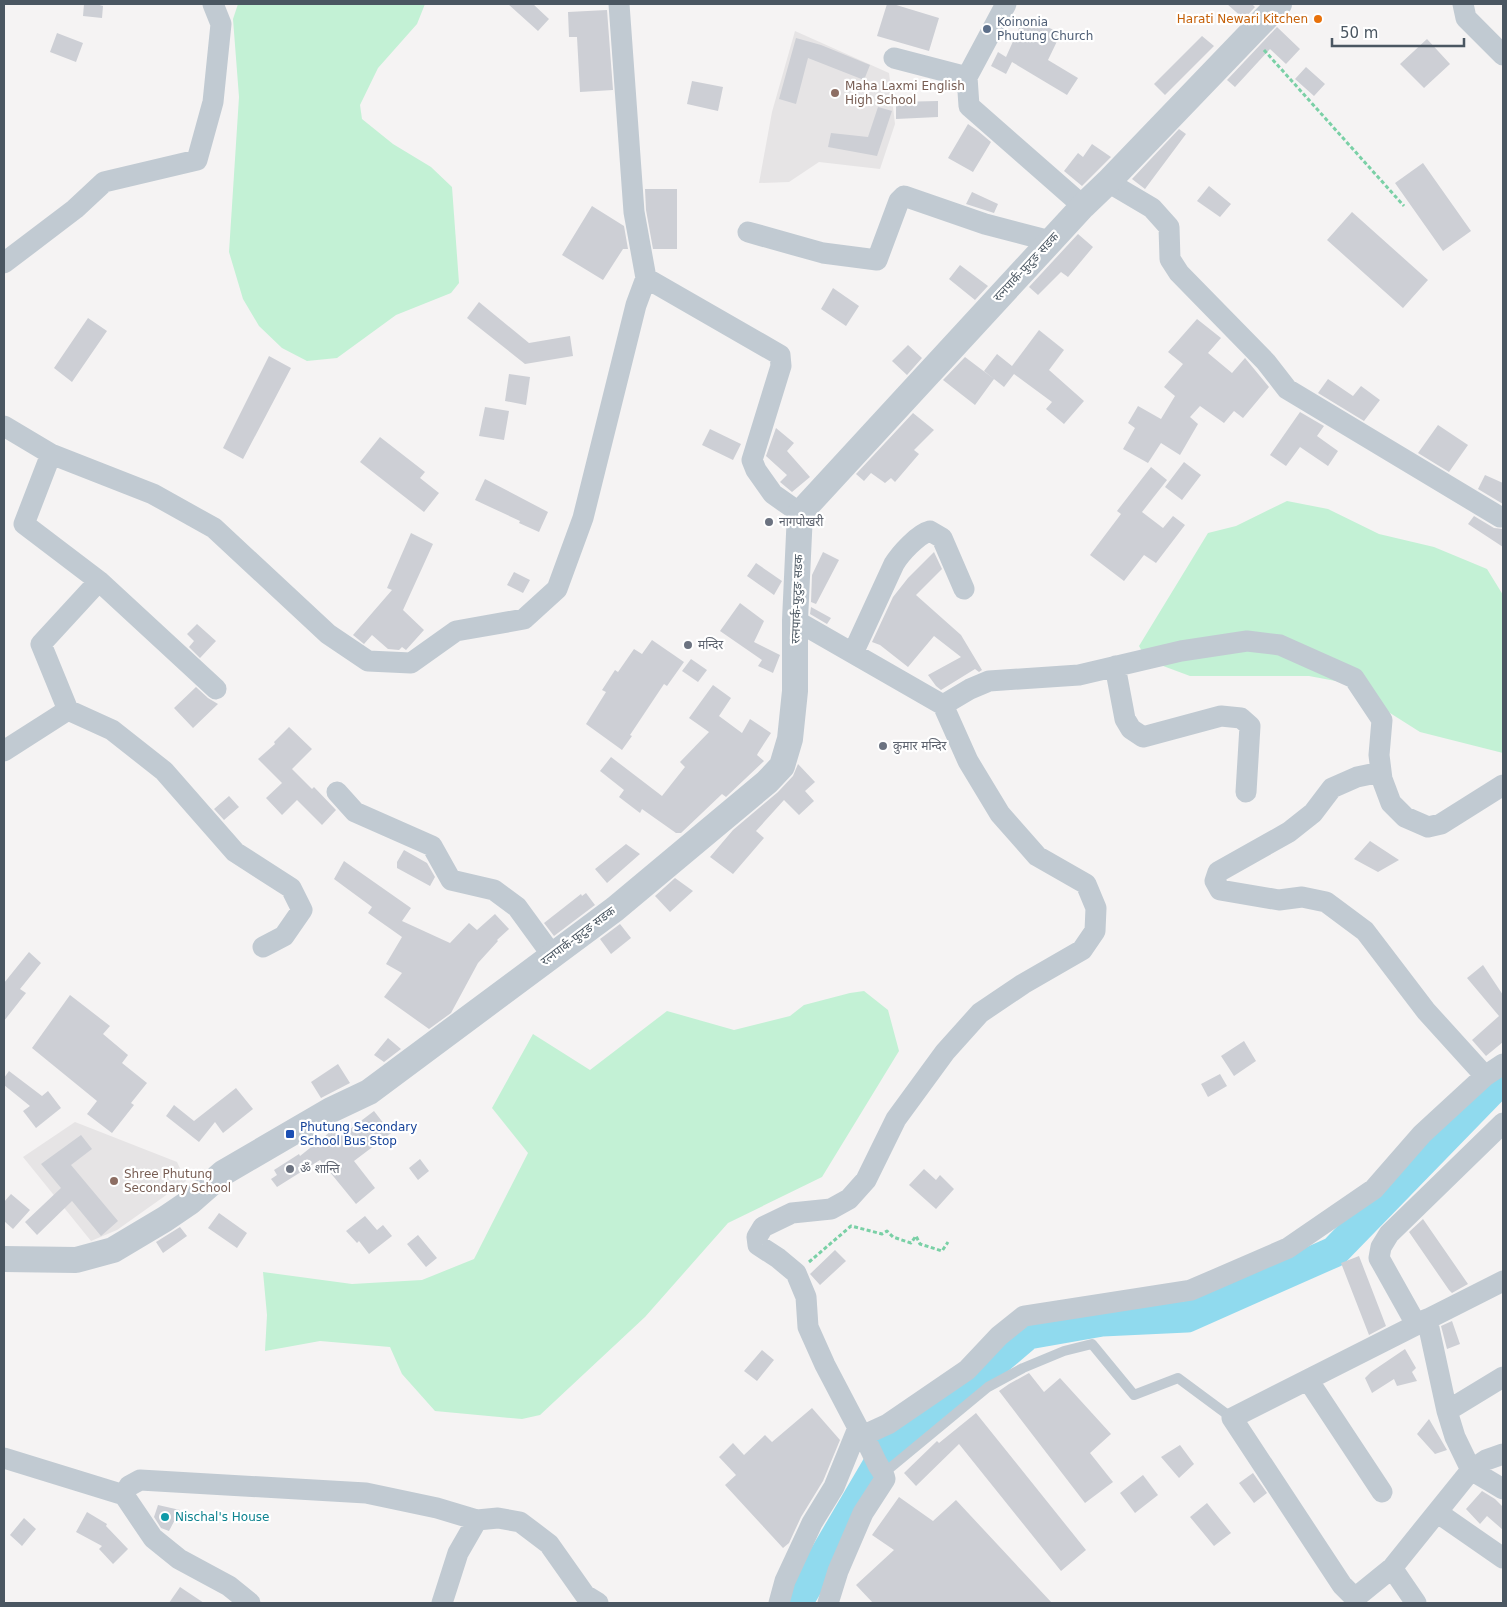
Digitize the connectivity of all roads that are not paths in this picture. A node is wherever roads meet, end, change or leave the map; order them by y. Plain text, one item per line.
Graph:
1 (213, 4) edge
2 (619, 4) edge
3 (1006, 4) edge
4 (1279, 4) edge
5 (1464, 4) edge
6 (1503, 55) edge
7 (894, 58) dead end
8 (967, 77) junction
9 (1108, 182) junction
10 (1083, 206) junction
11 (748, 232) dead end
12 (1050, 242) junction
13 (4, 263) edge
14 (646, 278) junction
15 (4, 426) edge
16 (51, 454) junction
17 (800, 513) junction
18 (1500, 517) dead end
19 (99, 581) junction
20 (964, 588) dead end
21 (795, 620) junction
22 (853, 653) junction
23 (1115, 666) junction
24 (216, 689) dead end
25 (942, 705) junction
26 (68, 710) junction
27 (4, 751) edge
28 (1381, 772) junction
29 (1503, 785) edge
30 (337, 792) dead end
31 (1246, 792) dead end
32 (263, 947) dead end
33 (552, 955) junction
34 (1503, 1064) edge
35 (1486, 1076) junction
36 (1503, 1123) edge
37 (4, 1259) edge
38 (1503, 1281) edge
39 (1422, 1322) junction
40 (1503, 1377) edge
41 (1308, 1380) junction
42 (1448, 1411) junction
43 (1232, 1418) junction
44 (861, 1432) junction
45 (1503, 1454) edge
46 (4, 1458) edge
47 (881, 1470) junction
48 (1471, 1470) junction
49 (1503, 1489) edge
50 (1382, 1492) dead end
51 (124, 1495) junction
52 (1438, 1513) junction
53 (477, 1520) junction
54 (1503, 1558) edge
55 (1392, 1568) junction
56 (1351, 1601) edge
57 (250, 1603) edge
58 (442, 1603) edge
59 (598, 1603) edge
60 (779, 1603) edge
61 (828, 1603) edge
62 (1416, 1603) edge

1 - 13 street
2 - 14 street
3 - 8 street
4 - 9 street, रत्नपार्क-फुटुङ सडक
5 - 6 street
7 - 8 street
8 - 10 street
9 - 10 street, रत्नपार्क-फुटुङ सडक
9 - 18 street
10 - 12 street, रत्नपार्क-फुटुङ सडक
11 - 12 street
12 - 17 street, रत्नपार्क-फुटुङ सडक
14 - 16 street
14 - 17 street
15 - 16 street
16 - 19 street
17 - 21 street, रत्नपार्क-फुटुङ सडक
19 - 24 street
19 - 26 street
20 - 22 street
21 - 22 street
21 - 33 street, रत्नपार्क-फुटुङ सडक
22 - 25 street
23 - 25 street
23 - 28 street
23 - 31 street
25 - 44 street
26 - 27 street
26 - 32 street
28 - 29 street
28 - 35 street
30 - 33 street
33 - 37 street, रत्नपार्क-फुटुङ सडक
34 - 35 street
35 - 44 street
36 - 39 street
38 - 39 street
39 - 41 street
39 - 42 street
40 - 42 street
41 - 43 street
41 - 50 street
42 - 48 street
43 - 47 lane
43 - 56 street
44 - 47 street
44 - 60 street
45 - 48 street
46 - 51 street
47 - 61 street
48 - 49 street
48 - 52 street
51 - 53 street
51 - 57 street
52 - 54 street
52 - 55 street
53 - 58 street
53 - 59 street
55 - 56 street
55 - 62 street

